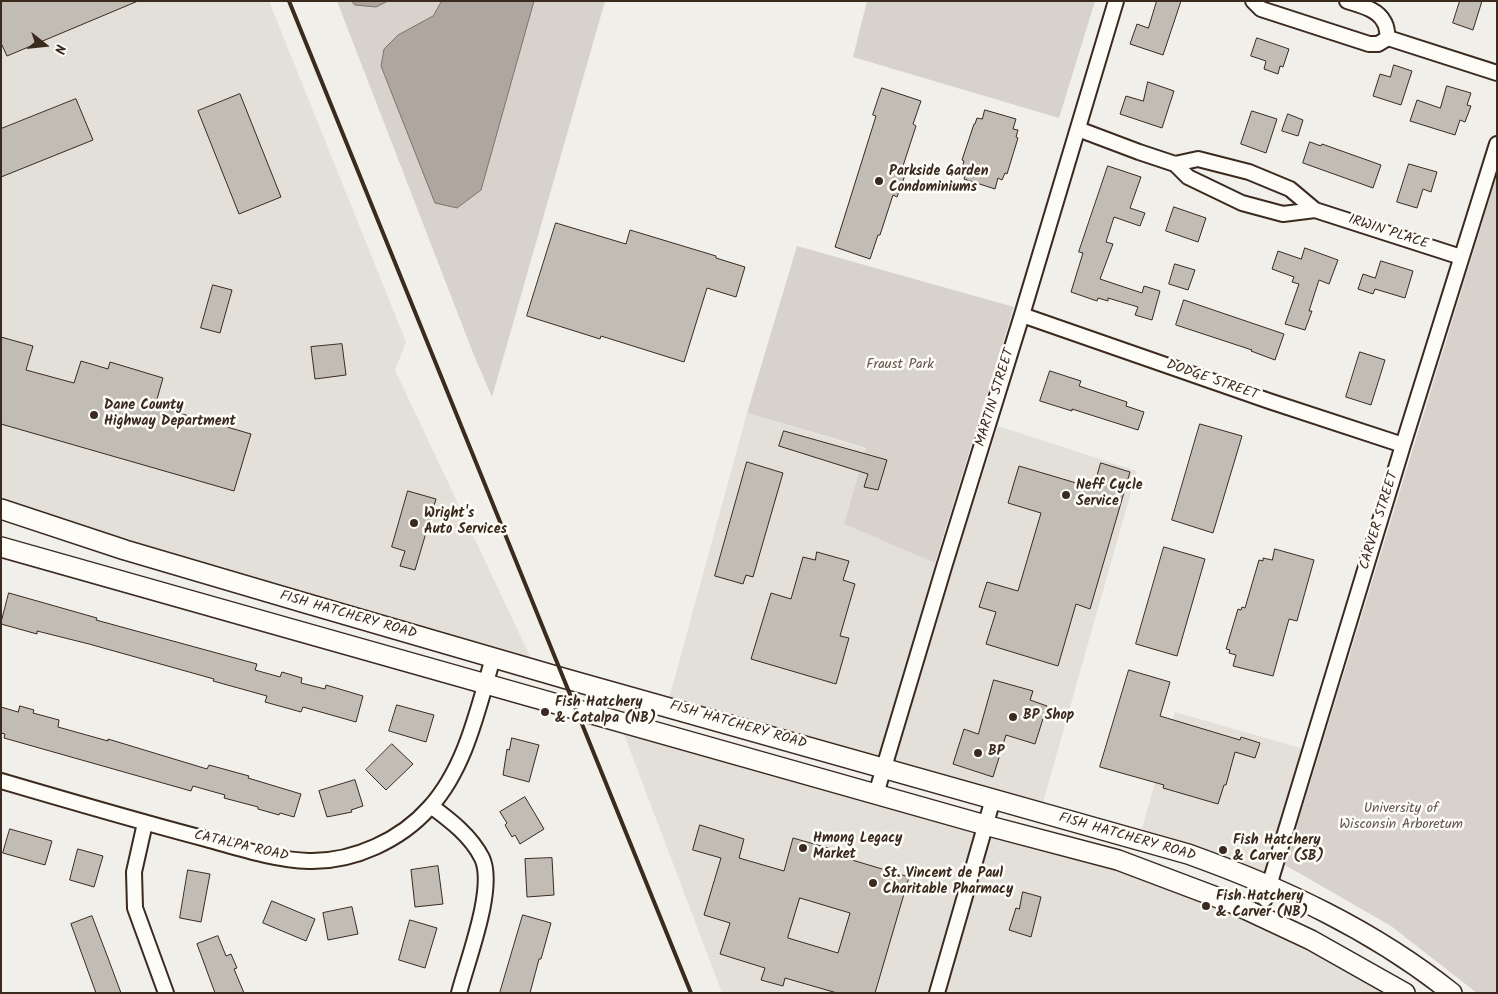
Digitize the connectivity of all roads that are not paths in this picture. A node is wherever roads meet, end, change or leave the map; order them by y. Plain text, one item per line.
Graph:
1 (1116, 1) edge
2 (1253, 1) edge
3 (1346, 1) edge
4 (1388, 38) junction
5 (1497, 72) edge
6 (1078, 130) junction
7 (1497, 144) edge
8 (1175, 164) junction
9 (1315, 210) junction
10 (1461, 257) junction
11 (1022, 315) junction
12 (1403, 445) junction
13 (1, 509) edge
14 (1, 547) edge
15 (494, 658) junction
16 (486, 683) junction
17 (883, 767) junction
18 (1, 781) edge
19 (876, 794) junction
20 (993, 799) junction
21 (431, 806) junction
22 (145, 824) junction
23 (985, 825) junction
24 (1267, 892) junction
25 (166, 993) edge
26 (459, 993) edge
27 (937, 993) edge
28 (1405, 993) edge
29 (1452, 993) edge

1 - 6 street, MARTIN STREET
2 - 4 street
3 - 4 street
4 - 5 street
6 - 8 street, IRWIN PLACE
6 - 11 street, MARTIN STREET
7 - 10 street, CARVER STREET
8 - 9 street, IRWIN PLACE
8 - 9 street, IRWIN PLACE
9 - 10 street, IRWIN PLACE
10 - 12 street, CARVER STREET
11 - 12 street, DODGE STREET
11 - 17 street, MARTIN STREET
12 - 24 street, CARVER STREET
13 - 15 main road, FISH HATCHERY ROAD
14 - 16 main road, FISH HATCHERY ROAD
15 - 16 street, CATALPA ROAD
15 - 17 main road, FISH HATCHERY ROAD
16 - 19 main road, FISH HATCHERY ROAD
16 - 21 street, CATALPA ROAD
17 - 19 street, MARTIN STREET
17 - 20 main road, FISH HATCHERY ROAD
18 - 22 street, CATALPA ROAD
19 - 23 main road, FISH HATCHERY ROAD
20 - 23 street
20 - 24 main road, FISH HATCHERY ROAD
21 - 22 street, CATALPA ROAD
21 - 26 street
22 - 25 street
23 - 27 street
23 - 28 main road, FISH HATCHERY ROAD
24 - 29 main road, FISH HATCHERY ROAD

